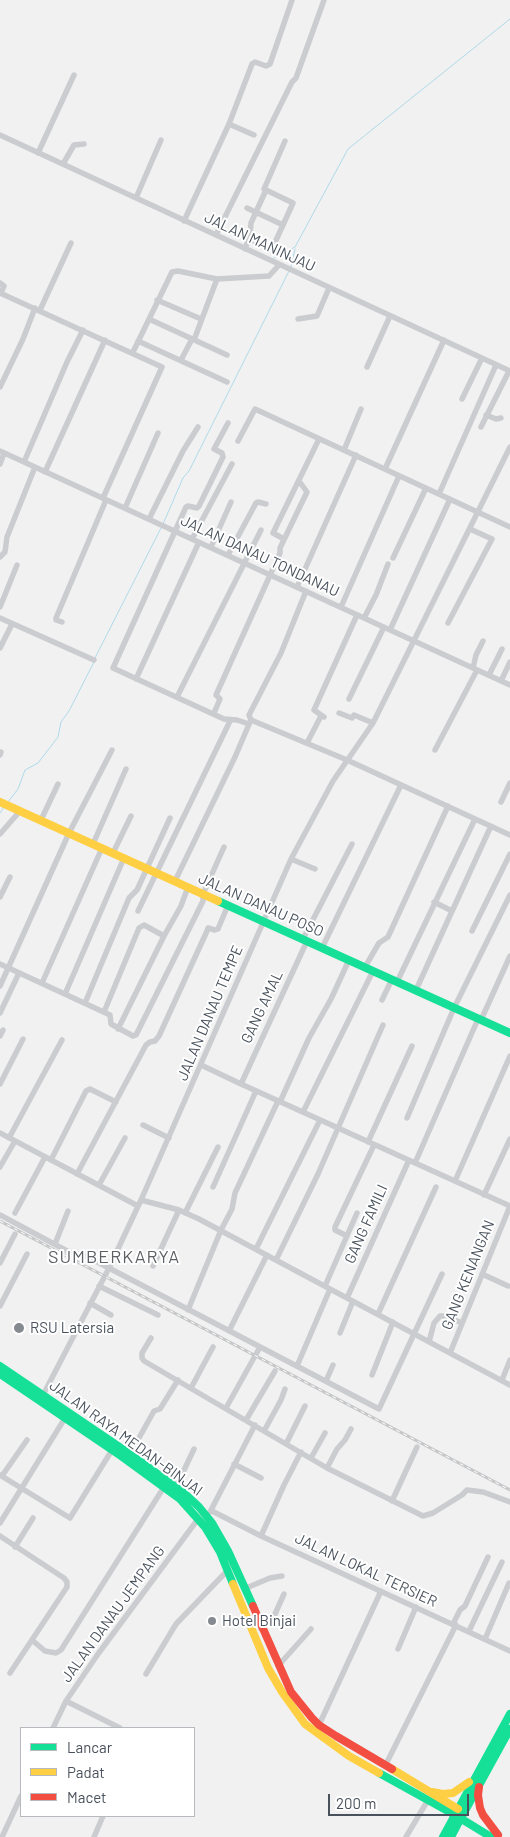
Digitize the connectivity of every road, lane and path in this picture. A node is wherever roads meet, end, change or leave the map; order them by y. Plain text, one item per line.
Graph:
1 (292, 0) edge
2 (324, 0) edge
3 (74, 75) dead end
4 (229, 124) junction
5 (0, 135) edge
6 (254, 135) dead end
7 (161, 140) dead end
8 (285, 141) dead end
9 (84, 144) dead end
10 (38, 153) junction
11 (63, 164) junction
12 (266, 190) junction
13 (136, 198) junction
14 (247, 208) dead end
15 (256, 212) junction
16 (184, 221) junction
17 (283, 225) junction
18 (216, 235) junction
19 (248, 239) junction
20 (72, 242) dead end
21 (245, 249) junction
22 (270, 249) junction
23 (266, 258) junction
24 (277, 264) junction
25 (217, 280) junction
26 (0, 283) edge
27 (329, 288) junction
28 (1, 294) edge
29 (157, 300) junction
30 (37, 309) junction
31 (390, 316) junction
32 (149, 319) junction
33 (201, 319) junction
34 (298, 319) dead end
35 (84, 330) junction
36 (193, 339) junction
37 (105, 340) junction
38 (444, 340) junction
39 (138, 341) junction
40 (133, 352) junction
41 (227, 355) dead end
42 (482, 358) junction
43 (181, 360) junction
44 (496, 365) junction
45 (367, 367) dead end
46 (510, 371) edge
47 (227, 382) dead end
48 (0, 387) edge
49 (462, 400) dead end
50 (361, 409) dead end
51 (486, 415) junction
52 (501, 418) dead end
53 (228, 423) dead end
54 (198, 427) dead end
55 (481, 427) dead end
56 (158, 433) dead end
57 (319, 439) junction
58 (238, 441) dead end
59 (510, 447) edge
60 (344, 450) junction
61 (2, 452) edge
62 (356, 456) junction
63 (24, 462) junction
64 (0, 464) edge
65 (232, 464) dead end
66 (35, 467) junction
67 (385, 469) junction
68 (45, 472) junction
69 (399, 476) junction
70 (299, 481) junction
71 (426, 488) junction
72 (439, 494) junction
73 (105, 499) junction
74 (450, 499) junction
75 (231, 502) dead end
76 (266, 504) dead end
77 (125, 508) junction
78 (479, 512) junction
79 (150, 519) junction
80 (510, 527) edge
81 (470, 529) junction
82 (260, 530) dead end
83 (175, 531) junction
84 (192, 539) junction
85 (284, 539) junction
86 (199, 542) junction
87 (211, 547) junction
88 (228, 555) junction
89 (0, 557) edge
90 (393, 558) dead end
91 (244, 562) junction
92 (388, 564) dead end
93 (18, 565) dead end
94 (270, 574) junction
95 (297, 587) junction
96 (306, 591) junction
97 (0, 607) edge
98 (341, 607) junction
99 (357, 615) junction
100 (0, 618) edge
101 (364, 618) junction
102 (62, 622) dead end
103 (448, 623) dead end
104 (12, 624) junction
105 (388, 629) junction
106 (414, 641) junction
107 (483, 642) dead end
108 (0, 648) edge
109 (502, 648) dead end
110 (94, 660) dead end
111 (510, 662) edge
112 (475, 669) junction
113 (488, 675) junction
114 (136, 679) junction
115 (501, 681) junction
116 (510, 685) edge
117 (177, 697) junction
118 (349, 699) dead end
119 (339, 713) dead end
120 (214, 714) junction
121 (230, 721) junction
122 (250, 722) junction
123 (372, 723) junction
124 (307, 743) junction
125 (112, 750) dead end
126 (435, 750) dead end
127 (347, 760) junction
128 (126, 769) dead end
129 (510, 783) edge
130 (58, 784) dead end
131 (401, 785) junction
132 (500, 802) dead end
133 (5, 804) edge
134 (448, 806) junction
135 (20, 811) junction
136 (131, 816) dead end
137 (170, 818) dead end
138 (475, 819) junction
139 (41, 820) junction
140 (491, 826) junction
141 (69, 833) junction
142 (0, 834) edge
143 (510, 835) edge
144 (93, 844) junction
145 (352, 844) dead end
146 (224, 847) dead end
147 (102, 848) junction
148 (114, 853) junction
149 (510, 854) edge
150 (124, 858) junction
151 (291, 859) junction
152 (147, 868) junction
153 (315, 869) dead end
154 (156, 872) junction
155 (10, 877) dead end
156 (175, 881) junction
157 (188, 887) junction
158 (203, 894) junction
159 (510, 895) edge
160 (0, 897) edge
161 (434, 902) junction
162 (228, 905) junction
163 (138, 911) dead end
164 (452, 911) junction
165 (263, 921) junction
166 (472, 931) dead end
167 (164, 936) junction
168 (305, 940) junction
169 (322, 948) junction
170 (510, 956) edge
171 (349, 960) junction
172 (0, 964) edge
173 (365, 967) junction
174 (9, 968) junction
175 (373, 971) junction
176 (19, 973) junction
177 (394, 981) junction
178 (42, 984) junction
179 (0, 986) edge
180 (416, 990) junction
181 (64, 994) junction
182 (382, 1000) dead end
183 (85, 1003) junction
184 (454, 1008) junction
185 (104, 1012) junction
186 (0, 1013) edge
187 (479, 1019) junction
188 (383, 1025) dead end
189 (118, 1028) junction
190 (510, 1033) edge
191 (23, 1039) dead end
192 (62, 1040) dead end
193 (412, 1046) dead end
194 (510, 1056) edge
195 (202, 1065) junction
196 (0, 1084) edge
197 (241, 1084) junction
198 (256, 1091) junction
199 (116, 1102) junction
200 (279, 1102) junction
201 (303, 1112) junction
202 (407, 1118) dead end
203 (320, 1120) junction
204 (143, 1125) dead end
205 (337, 1128) junction
206 (0, 1133) edge
207 (125, 1138) dead end
208 (169, 1138) junction
209 (510, 1139) edge
210 (12, 1140) junction
211 (371, 1143) junction
212 (218, 1147) dead end
213 (48, 1158) junction
214 (409, 1160) junction
215 (415, 1163) junction
216 (0, 1167) edge
217 (77, 1174) junction
218 (456, 1182) junction
219 (99, 1185) junction
220 (213, 1187) dead end
221 (436, 1187) dead end
222 (484, 1194) junction
223 (141, 1200) junction
224 (138, 1206) junction
225 (510, 1206) edge
226 (179, 1210) junction
227 (68, 1211) dead end
228 (15, 1213) dead end
229 (186, 1213) junction
230 (358, 1213) dead end
231 (0, 1215) edge
232 (221, 1230) junction
233 (16, 1234) dead end
234 (347, 1236) junction
235 (55, 1244) junction
236 (256, 1249) junction
237 (27, 1254) dead end
238 (267, 1255) junction
239 (276, 1260) junction
240 (0, 1264) edge
241 (154, 1266) dead end
242 (109, 1268) junction
243 (442, 1274) dead end
244 (482, 1274) junction
245 (99, 1286) junction
246 (508, 1286) dead end
247 (327, 1287) junction
248 (350, 1299) junction
249 (90, 1303) junction
250 (0, 1306) edge
251 (188, 1310) junction
252 (378, 1314) junction
253 (111, 1315) dead end
254 (158, 1316) dead end
255 (393, 1322) junction
256 (462, 1323) junction
257 (229, 1330) junction
258 (340, 1333) dead end
259 (415, 1334) junction
260 (151, 1338) dead end
261 (429, 1342) junction
262 (213, 1346) dead end
263 (260, 1347) junction
264 (450, 1353) junction
265 (510, 1360) edge
266 (333, 1365) dead end
267 (0, 1366) edge
268 (297, 1366) junction
269 (275, 1371) dead end
270 (0, 1374) edge
271 (372, 1375) dead end
272 (178, 1380) junction
273 (502, 1380) junction
274 (326, 1381) junction
275 (510, 1385) edge
276 (191, 1388) junction
277 (285, 1388) dead end
278 (42, 1398) junction
279 (305, 1406) dead end
280 (226, 1408) junction
281 (65, 1418) junction
282 (246, 1420) junction
283 (255, 1425) junction
284 (351, 1429) dead end
285 (264, 1431) junction
286 (325, 1433) dead end
287 (27, 1440) dead end
288 (286, 1444) junction
289 (417, 1447) dead end
290 (194, 1449) dead end
291 (112, 1450) junction
292 (301, 1452) junction
293 (130, 1454) junction
294 (311, 1458) junction
295 (234, 1464) junction
296 (327, 1468) junction
297 (1, 1476) edge
298 (261, 1478) dead end
299 (164, 1487) junction
300 (176, 1487) junction
301 (21, 1488) junction
302 (392, 1501) junction
303 (510, 1502) edge
304 (206, 1515) junction
305 (33, 1518) dead end
306 (0, 1523) edge
307 (0, 1536) edge
308 (261, 1536) junction
309 (15, 1547) junction
310 (488, 1556) dead end
311 (502, 1562) dead end
312 (227, 1571) junction
313 (282, 1576) dead end
314 (509, 1583) edge
315 (244, 1588) junction
316 (381, 1591) junction
317 (284, 1594) dead end
318 (416, 1607) junction
319 (454, 1625) junction
320 (262, 1629) junction
321 (311, 1629) dead end
322 (469, 1631) junction
323 (485, 1639) junction
324 (32, 1640) junction
325 (398, 1649) dead end
326 (510, 1651) edge
327 (278, 1666) junction
328 (10, 1673) dead end
329 (146, 1674) dead end
330 (66, 1701) junction
331 (510, 1714) edge
332 (319, 1725) junction
333 (53, 1727) edge
334 (118, 1727) edge
335 (510, 1729) edge
336 (385, 1766) junction
337 (478, 1778) junction
338 (430, 1796) junction
339 (20, 1798) edge
340 (460, 1813) junction
341 (104, 1817) edge
342 (497, 1836) edge
343 (2, 1837) edge
344 (94, 1837) edge
345 (406, 1837) edge
346 (443, 1837) edge
347 (451, 1837) edge

1 - 4 street
2 - 18 street
3 - 10 street
4 - 6 street
4 - 16 street
5 - 10 street, JALAN MANINJAU
7 - 13 street
8 - 12 street
9 - 11 street
10 - 11 street, JALAN MANINJAU
11 - 13 street, JALAN MANINJAU
12 - 15 street
12 - 17 street
13 - 16 street, JALAN MANINJAU
14 - 15 street
15 - 17 street
15 - 19 street
16 - 18 street, JALAN MANINJAU
17 - 22 street
18 - 21 street, JALAN MANINJAU
19 - 21 street
19 - 22 street
20 - 30 street
21 - 23 street, JALAN MANINJAU
22 - 23 street
23 - 24 street, JALAN MANINJAU
24 - 25 street
24 - 27 street, JALAN MANINJAU
25 - 29 street
25 - 33 street
26 - 28 street
27 - 31 street, JALAN MANINJAU
27 - 34 street
28 - 30 street
29 - 32 street
29 - 33 street
30 - 35 street
30 - 48 street
31 - 38 street, JALAN MANINJAU
31 - 45 street
32 - 36 street
32 - 39 street
33 - 36 street
35 - 37 street
35 - 63 street
36 - 41 street
36 - 43 street
37 - 40 street
37 - 68 street
38 - 42 street, JALAN MANINJAU
38 - 67 street
39 - 40 street
39 - 43 street
40 - 73 street
42 - 44 street, JALAN MANINJAU
42 - 49 street
43 - 47 street
44 - 46 street, JALAN MANINJAU
44 - 72 street
46 - 51 street
50 - 60 street
51 - 52 street
51 - 55 street
53 - 83 street
54 - 79 street
56 - 77 street
57 - 58 street
57 - 60 street
57 - 70 street
59 - 78 street, JALAN DANAU TEMPE
60 - 62 street
61 - 63 street, JALAN DANAU TONDANAU
61 - 64 street
62 - 67 street
62 - 95 street
63 - 66 street, JALAN DANAU TONDANAU
65 - 84 street
66 - 68 street, JALAN DANAU TONDANAU
66 - 89 street
67 - 69 street
68 - 73 street, JALAN DANAU TONDANAU
69 - 71 street
69 - 98 street
70 - 85 street
70 - 85 street
71 - 72 street
71 - 90 street
72 - 74 street
73 - 77 street, JALAN DANAU TONDANAU
73 - 102 street
74 - 78 street
74 - 105 street
75 - 87 street
76 - 88 street
77 - 79 street, JALAN DANAU TONDANAU
78 - 80 street
78 - 81 street, JALAN DANAU TEMPE
79 - 83 street, JALAN DANAU TONDANAU
81 - 103 street
81 - 106 street, JALAN DANAU TEMPE
82 - 91 street
83 - 84 street, JALAN DANAU TONDANAU
83 - 114 street
84 - 86 street, JALAN DANAU TONDANAU
85 - 94 street
86 - 87 street, JALAN DANAU TONDANAU
86 - 114 street
87 - 88 street, JALAN DANAU TONDANAU
88 - 91 street, JALAN DANAU TONDANAU
91 - 94 street, JALAN DANAU TONDANAU
91 - 117 street
92 - 101 street
93 - 97 street
94 - 95 street, JALAN DANAU TONDANAU
94 - 120 street
95 - 96 street, JALAN DANAU TONDANAU
96 - 98 street, JALAN DANAU TONDANAU
96 - 122 street
98 - 99 street, JALAN DANAU TONDANAU
99 - 101 street, JALAN DANAU TONDANAU
99 - 124 street
100 - 104 street
101 - 105 street, JALAN DANAU TONDANAU
104 - 108 street
104 - 110 street
105 - 106 street, JALAN DANAU TONDANAU
105 - 118 street
106 - 112 street, JALAN DANAU TONDANAU
106 - 123 street, JALAN DANAU TEMPE
107 - 112 street
109 - 113 street
111 - 115 street
112 - 113 street, JALAN DANAU TONDANAU
112 - 126 street
113 - 115 street, JALAN DANAU TONDANAU
114 - 117 street
115 - 116 street, JALAN DANAU TONDANAU
117 - 120 street
119 - 123 street
120 - 121 street
121 - 122 street
121 - 154 street
122 - 124 street
122 - 156 street
123 - 127 street, JALAN DANAU TEMPE
124 - 127 street
125 - 141 street
127 - 131 street
127 - 151 street, JALAN DANAU TEMPE
128 - 144 street
129 - 132 street
130 - 139 street
131 - 134 street
131 - 169 street
133 - 135 main road, JALAN DANAU POSO
134 - 138 street
134 - 173 street
135 - 139 main road, JALAN DANAU POSO
135 - 142 street
136 - 148 street
137 - 152 street
138 - 140 street
138 - 161 street
139 - 141 main road, JALAN DANAU POSO
140 - 143 street
140 - 164 street
141 - 144 main road, JALAN DANAU POSO
141 - 174 street
144 - 147 main road, JALAN DANAU POSO
145 - 168 street, GANG AMAL
146 - 158 street
147 - 148 main road, JALAN DANAU POSO
147 - 178 street
148 - 150 main road, JALAN DANAU POSO
149 - 166 street
150 - 152 main road, JALAN DANAU POSO
150 - 181 street
151 - 153 street
151 - 165 street, JALAN DANAU TEMPE
152 - 154 main road, JALAN DANAU POSO
152 - 183 street
154 - 156 main road, JALAN DANAU POSO
154 - 163 street
155 - 160 street
156 - 157 main road, JALAN DANAU POSO
157 - 158 main road, JALAN DANAU POSO
157 - 167 street
158 - 162 main road, JALAN DANAU POSO
158 - 189 street
159 - 184 street
161 - 164 street
161 - 177 street
162 - 165 main road, JALAN DANAU POSO
162 - 199 street
164 - 180 street
165 - 168 main road, JALAN DANAU POSO
165 - 195 street, JALAN DANAU TEMPE
167 - 185 street
167 - 189 street
168 - 169 main road, JALAN DANAU POSO
168 - 197 street, GANG AMAL
169 - 171 main road, JALAN DANAU POSO
170 - 187 street
171 - 173 main road, JALAN DANAU POSO
171 - 200 street
172 - 174 street
173 - 175 main road, JALAN DANAU POSO
174 - 176 street
174 - 179 street
175 - 177 main road, JALAN DANAU POSO
175 - 201 street
176 - 178 street
176 - 186 street
177 - 180 main road, JALAN DANAU POSO
177 - 182 street
178 - 181 street
180 - 184 main road, JALAN DANAU POSO
181 - 183 street
183 - 185 street
184 - 187 main road, JALAN DANAU POSO
184 - 202 street
185 - 189 street
187 - 190 main road, JALAN DANAU POSO
187 - 215 street
188 - 205 street
191 - 196 street
192 - 210 street
193 - 211 street
194 - 218 street
195 - 197 street
195 - 208 street, JALAN DANAU TEMPE
197 - 198 street
198 - 200 street
198 - 220 street
199 - 213 street
199 - 217 street
200 - 201 street
200 - 232 street
201 - 203 street
203 - 205 street
203 - 236 street
204 - 208 street
205 - 211 street
205 - 239 street
206 - 210 street
207 - 219 street
208 - 223 street, JALAN DANAU TEMPE
209 - 222 street
210 - 213 street
210 - 216 street
211 - 214 street
211 - 234 street
212 - 229 street
213 - 217 street
213 - 228 street
214 - 215 street
214 - 248 street, GANG FAMILI
215 - 218 street
217 - 219 street
218 - 222 street
219 - 224 street
221 - 252 street
222 - 225 street
223 - 224 street, JALAN DANAU TEMPE
223 - 226 street
224 - 242 street, JALAN DANAU TEMPE
225 - 244 street, GANG KENANGAN
226 - 229 street
226 - 241 street
227 - 235 street
229 - 232 street
230 - 234 street
231 - 235 street
232 - 236 street
232 - 251 street
233 - 240 street
234 - 247 street
235 - 242 street
236 - 238 street
237 - 250 street
238 - 239 street
238 - 257 street
239 - 247 street
242 - 245 street, JALAN DANAU TEMPE
242 - 251 street
243 - 259 street
244 - 246 street
244 - 256 street, GANG KENANGAN
245 - 249 street, JALAN DANAU TEMPE
245 - 254 street
247 - 248 street
247 - 268 street
248 - 252 street
248 - 258 street, GANG FAMILI
249 - 253 street
249 - 278 street, JALAN DANAU TEMPE
251 - 257 street
252 - 255 street
255 - 259 street
255 - 271 street
256 - 261 street
256 - 264 street, GANG KENANGAN
257 - 263 street
259 - 261 street
259 - 274 street
260 - 272 street
261 - 264 street
262 - 276 street
263 - 268 street
263 - 280 street
264 - 273 street
265 - 273 street
266 - 274 street
267 - 278 main road, JALAN RAYA MEDAN-BINJAI
268 - 274 street
269 - 282 street
270 - 278 main road, JALAN RAYA MEDAN-BINJAI
272 - 276 street
272 - 293 street
273 - 275 street
276 - 280 street
277 - 285 street
278 - 281 main road, JALAN RAYA MEDAN-BINJAI
278 - 293 main road, JALAN RAYA MEDAN-BINJAI
279 - 288 street
280 - 282 street
281 - 291 main road, JALAN RAYA MEDAN-BINJAI
281 - 301 street
282 - 283 street
283 - 285 street
283 - 295 street, JALAN DANAU JEMPANG
284 - 296 street
285 - 288 street
286 - 294 street
287 - 297 street
288 - 292 street
289 - 302 street
290 - 300 street
291 - 299 main road, JALAN RAYA MEDAN-BINJAI
291 - 301 street
292 - 294 street
292 - 308 street
293 - 300 main road, JALAN RAYA MEDAN-BINJAI
294 - 296 street
295 - 298 street
295 - 304 street, JALAN DANAU JEMPANG
296 - 302 street
297 - 301 street
299 - 304 main road, JALAN RAYA MEDAN-BINJAI
299 - 324 street
300 - 304 main road, JALAN RAYA MEDAN-BINJAI
301 - 306 street
302 - 303 street
304 - 308 street, JALAN LOKAL TERSIER
304 - 312 main road, JALAN RAYA MEDAN-BINJAI
304 - 315 main road, JALAN RAYA MEDAN-BINJAI
304 - 330 street, JALAN DANAU JEMPANG
305 - 309 street
307 - 309 street
308 - 316 street, JALAN LOKAL TERSIER
309 - 324 street
310 - 319 street
311 - 322 street
312 - 329 street
312 - 338 main road, JALAN RAYA MEDAN-BINJAI
313 - 315 street
314 - 323 street
315 - 320 main road, JALAN RAYA MEDAN-BINJAI
316 - 318 street, JALAN LOKAL TERSIER
316 - 332 street
317 - 320 street
318 - 319 street, JALAN LOKAL TERSIER
318 - 325 street
319 - 322 street, JALAN LOKAL TERSIER
319 - 336 street
320 - 327 main road, JALAN RAYA MEDAN-BINJAI
321 - 327 street
322 - 323 street, JALAN LOKAL TERSIER
323 - 326 street, JALAN LOKAL TERSIER
324 - 328 street
327 - 332 main road, JALAN RAYA MEDAN-BINJAI
330 - 333 street, JALAN DANAU JEMPANG
330 - 334 street
331 - 337 main road
332 - 336 main road, JALAN RAYA MEDAN-BINJAI
335 - 337 main road
336 - 338 main road, JALAN RAYA MEDAN-BINJAI
337 - 338 main road
337 - 340 main road
337 - 342 main road
338 - 340 main road, JALAN RAYA MEDAN-BINJAI
338 - 345 street
339 - 343 street
340 - 342 main road, JALAN RAYA MEDAN-BINJAI
340 - 346 main road
340 - 347 main road
341 - 344 street

